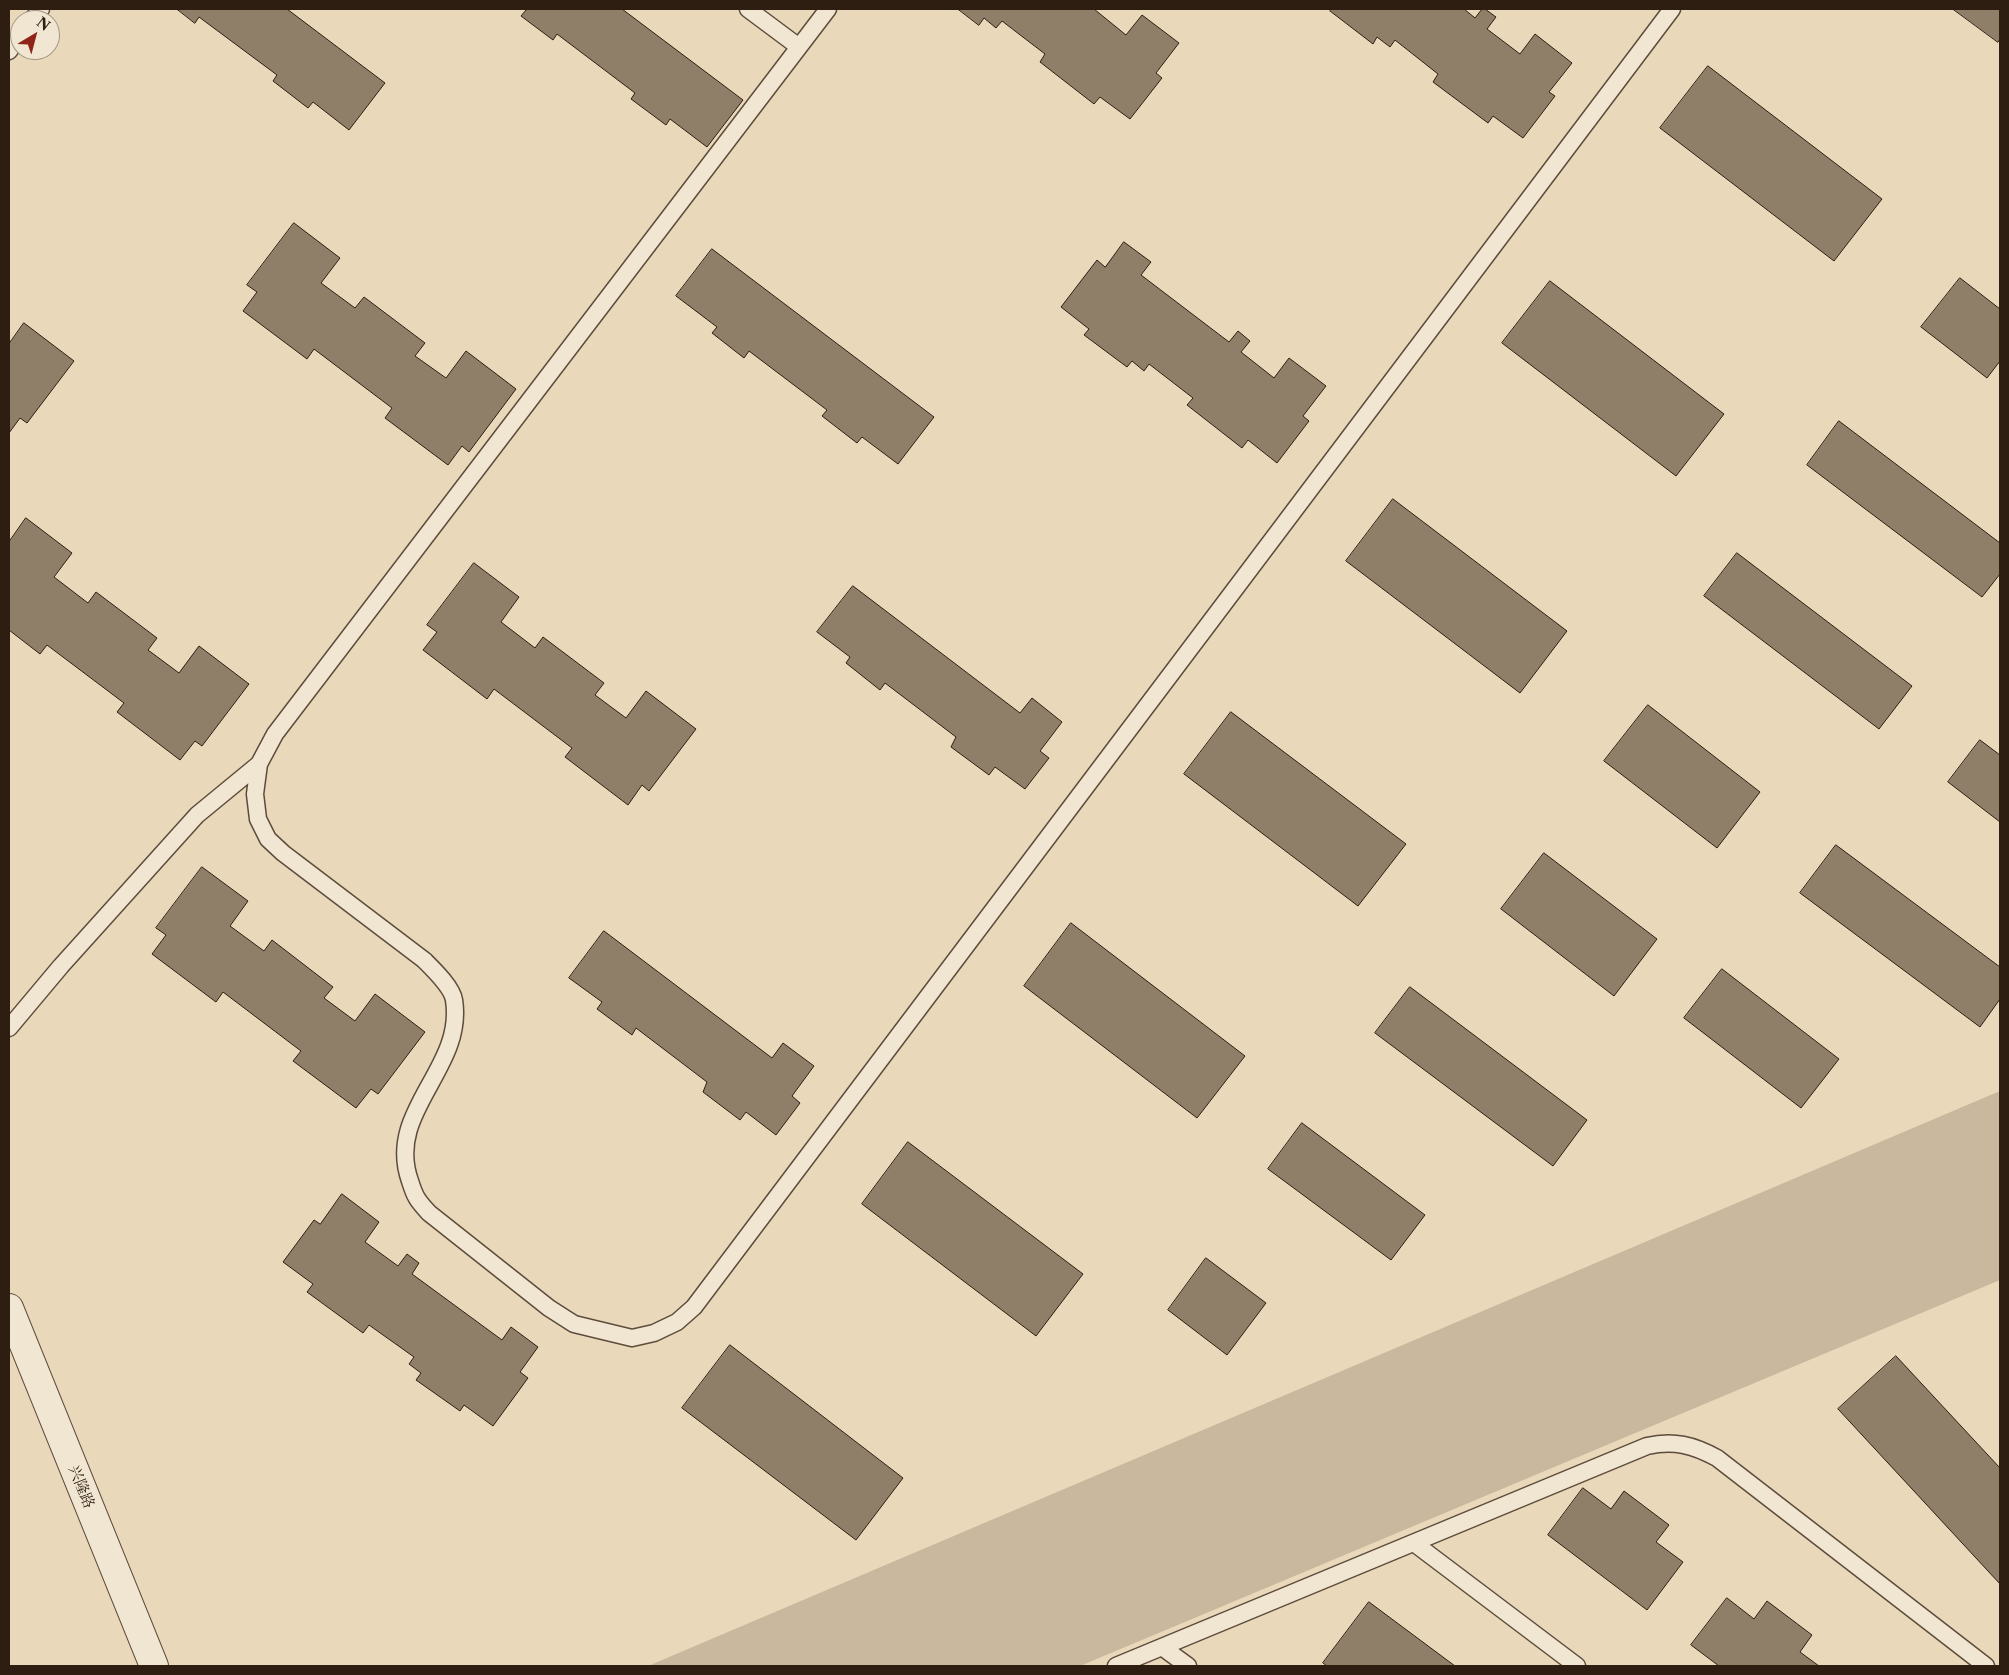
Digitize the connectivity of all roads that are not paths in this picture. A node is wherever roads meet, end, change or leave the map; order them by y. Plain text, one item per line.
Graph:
1 (748, 9) edge
2 (828, 9) edge
3 (1672, 9) edge
4 (799, 47) junction
5 (259, 764) junction
6 (9, 1028) edge
7 (9, 1308) edge
8 (1414, 1543) junction
9 (1162, 1647) junction
10 (154, 1666) edge
11 (1116, 1666) edge
12 (1188, 1666) edge
13 (1576, 1666) edge
14 (1986, 1666) edge

1 - 4 lane
2 - 4 lane
3 - 5 lane
4 - 5 lane
5 - 6 lane
7 - 10 street, 兴隆路
8 - 9 lane
8 - 13 lane
8 - 14 lane
9 - 11 lane
9 - 12 lane

